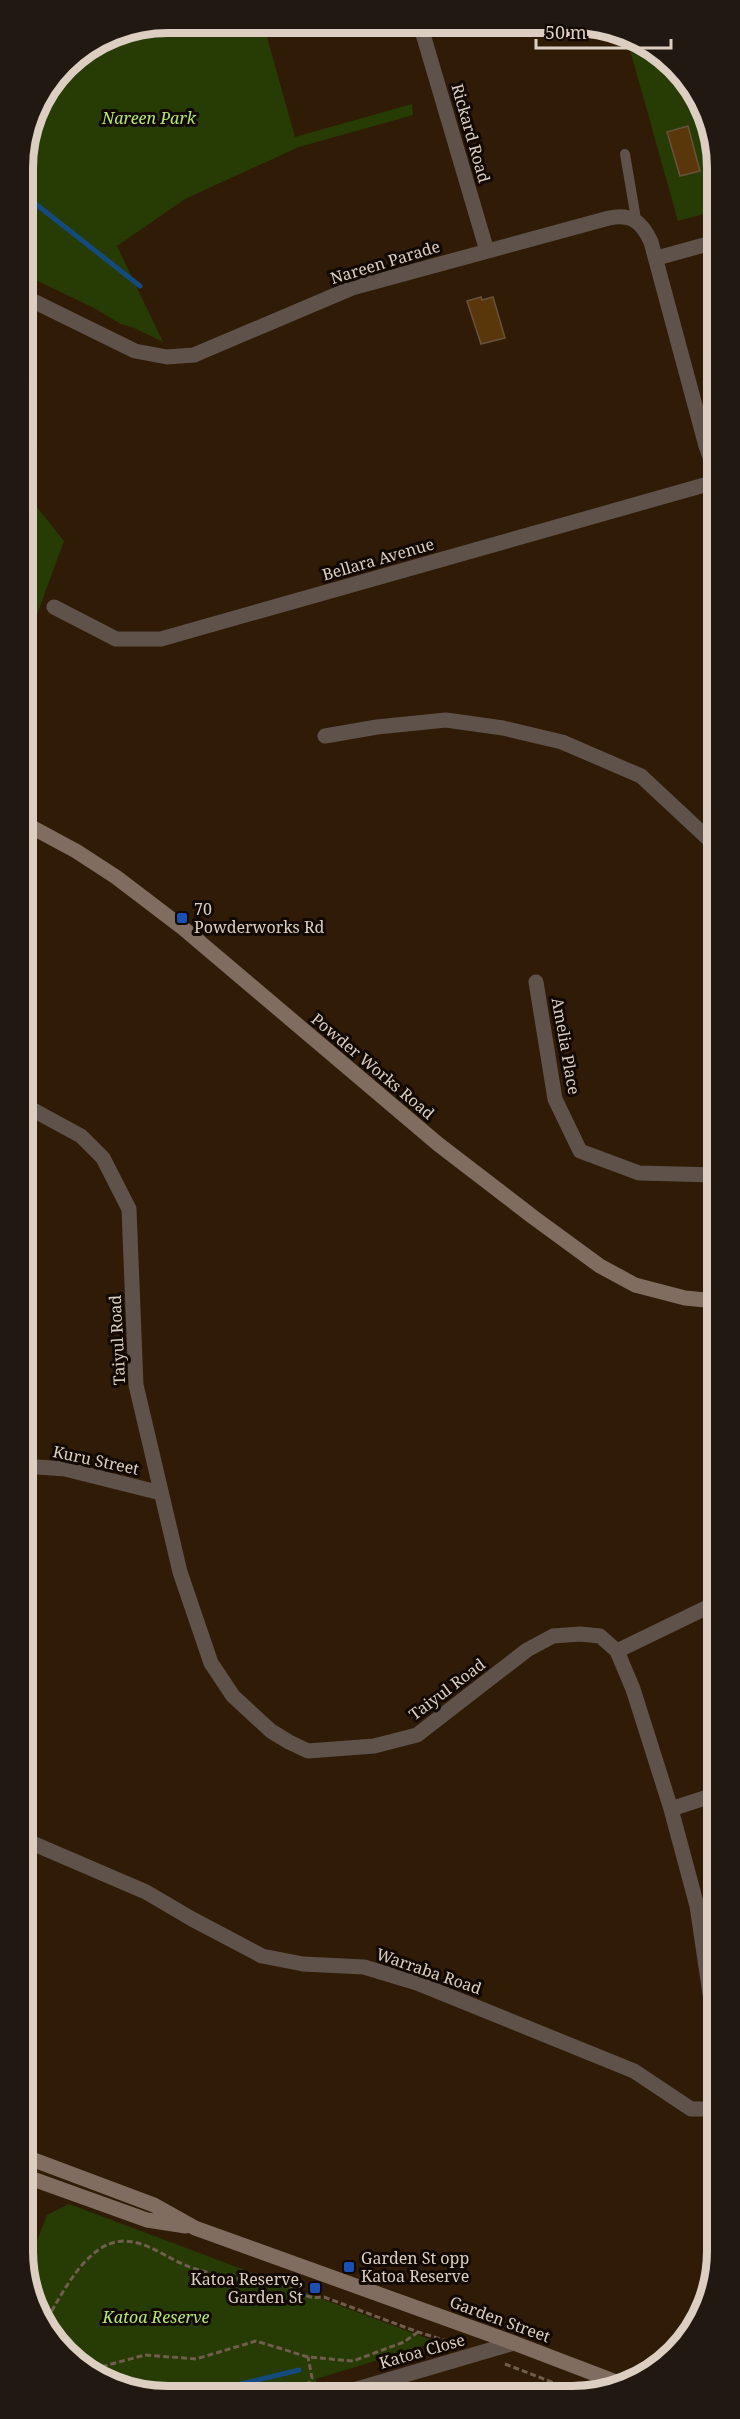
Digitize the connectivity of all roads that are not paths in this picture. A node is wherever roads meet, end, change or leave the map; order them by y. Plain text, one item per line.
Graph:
1 (423, 33) edge
2 (625, 154) dead end
3 (636, 219) junction
4 (707, 244) edge
5 (487, 251) junction
6 (657, 258) junction
7 (33, 301) edge
8 (707, 449) edge
9 (707, 484) edge
10 (54, 607) dead end
11 (325, 736) dead end
12 (33, 828) edge
13 (707, 838) edge
14 (536, 982) dead end
15 (33, 1110) edge
16 (707, 1175) edge
17 (707, 1300) edge
18 (33, 1467) edge
19 (161, 1493) junction
20 (707, 1607) edge
21 (617, 1651) junction
22 (707, 1797) edge
23 (671, 1809) junction
24 (33, 1843) edge
25 (707, 1974) edge
26 (707, 2109) edge
27 (33, 2157) edge
28 (33, 2182) edge
29 (195, 2228) junction
30 (514, 2343) junction
31 (611, 2380) edge
32 (367, 2386) edge

1 - 5 street, Rickard Road
2 - 3 lane
3 - 5 street, Nareen Parade
3 - 6 street
4 - 6 street
5 - 7 street, Nareen Parade
6 - 8 street
9 - 10 street, Bellara Avenue
11 - 13 street
12 - 17 main road, Powder Works Road
14 - 16 street, Amelia Place
15 - 19 street, Taiyul Road
18 - 19 street, Kuru Street
19 - 21 street, Taiyul Road
20 - 21 street
21 - 23 street
22 - 23 street
23 - 25 street
24 - 26 street, Warraba Road
27 - 29 main road, Garden Street
28 - 29 main road, Garden Street
29 - 30 main road, Garden Street
30 - 31 main road, Garden Street
30 - 32 street, Katoa Close

